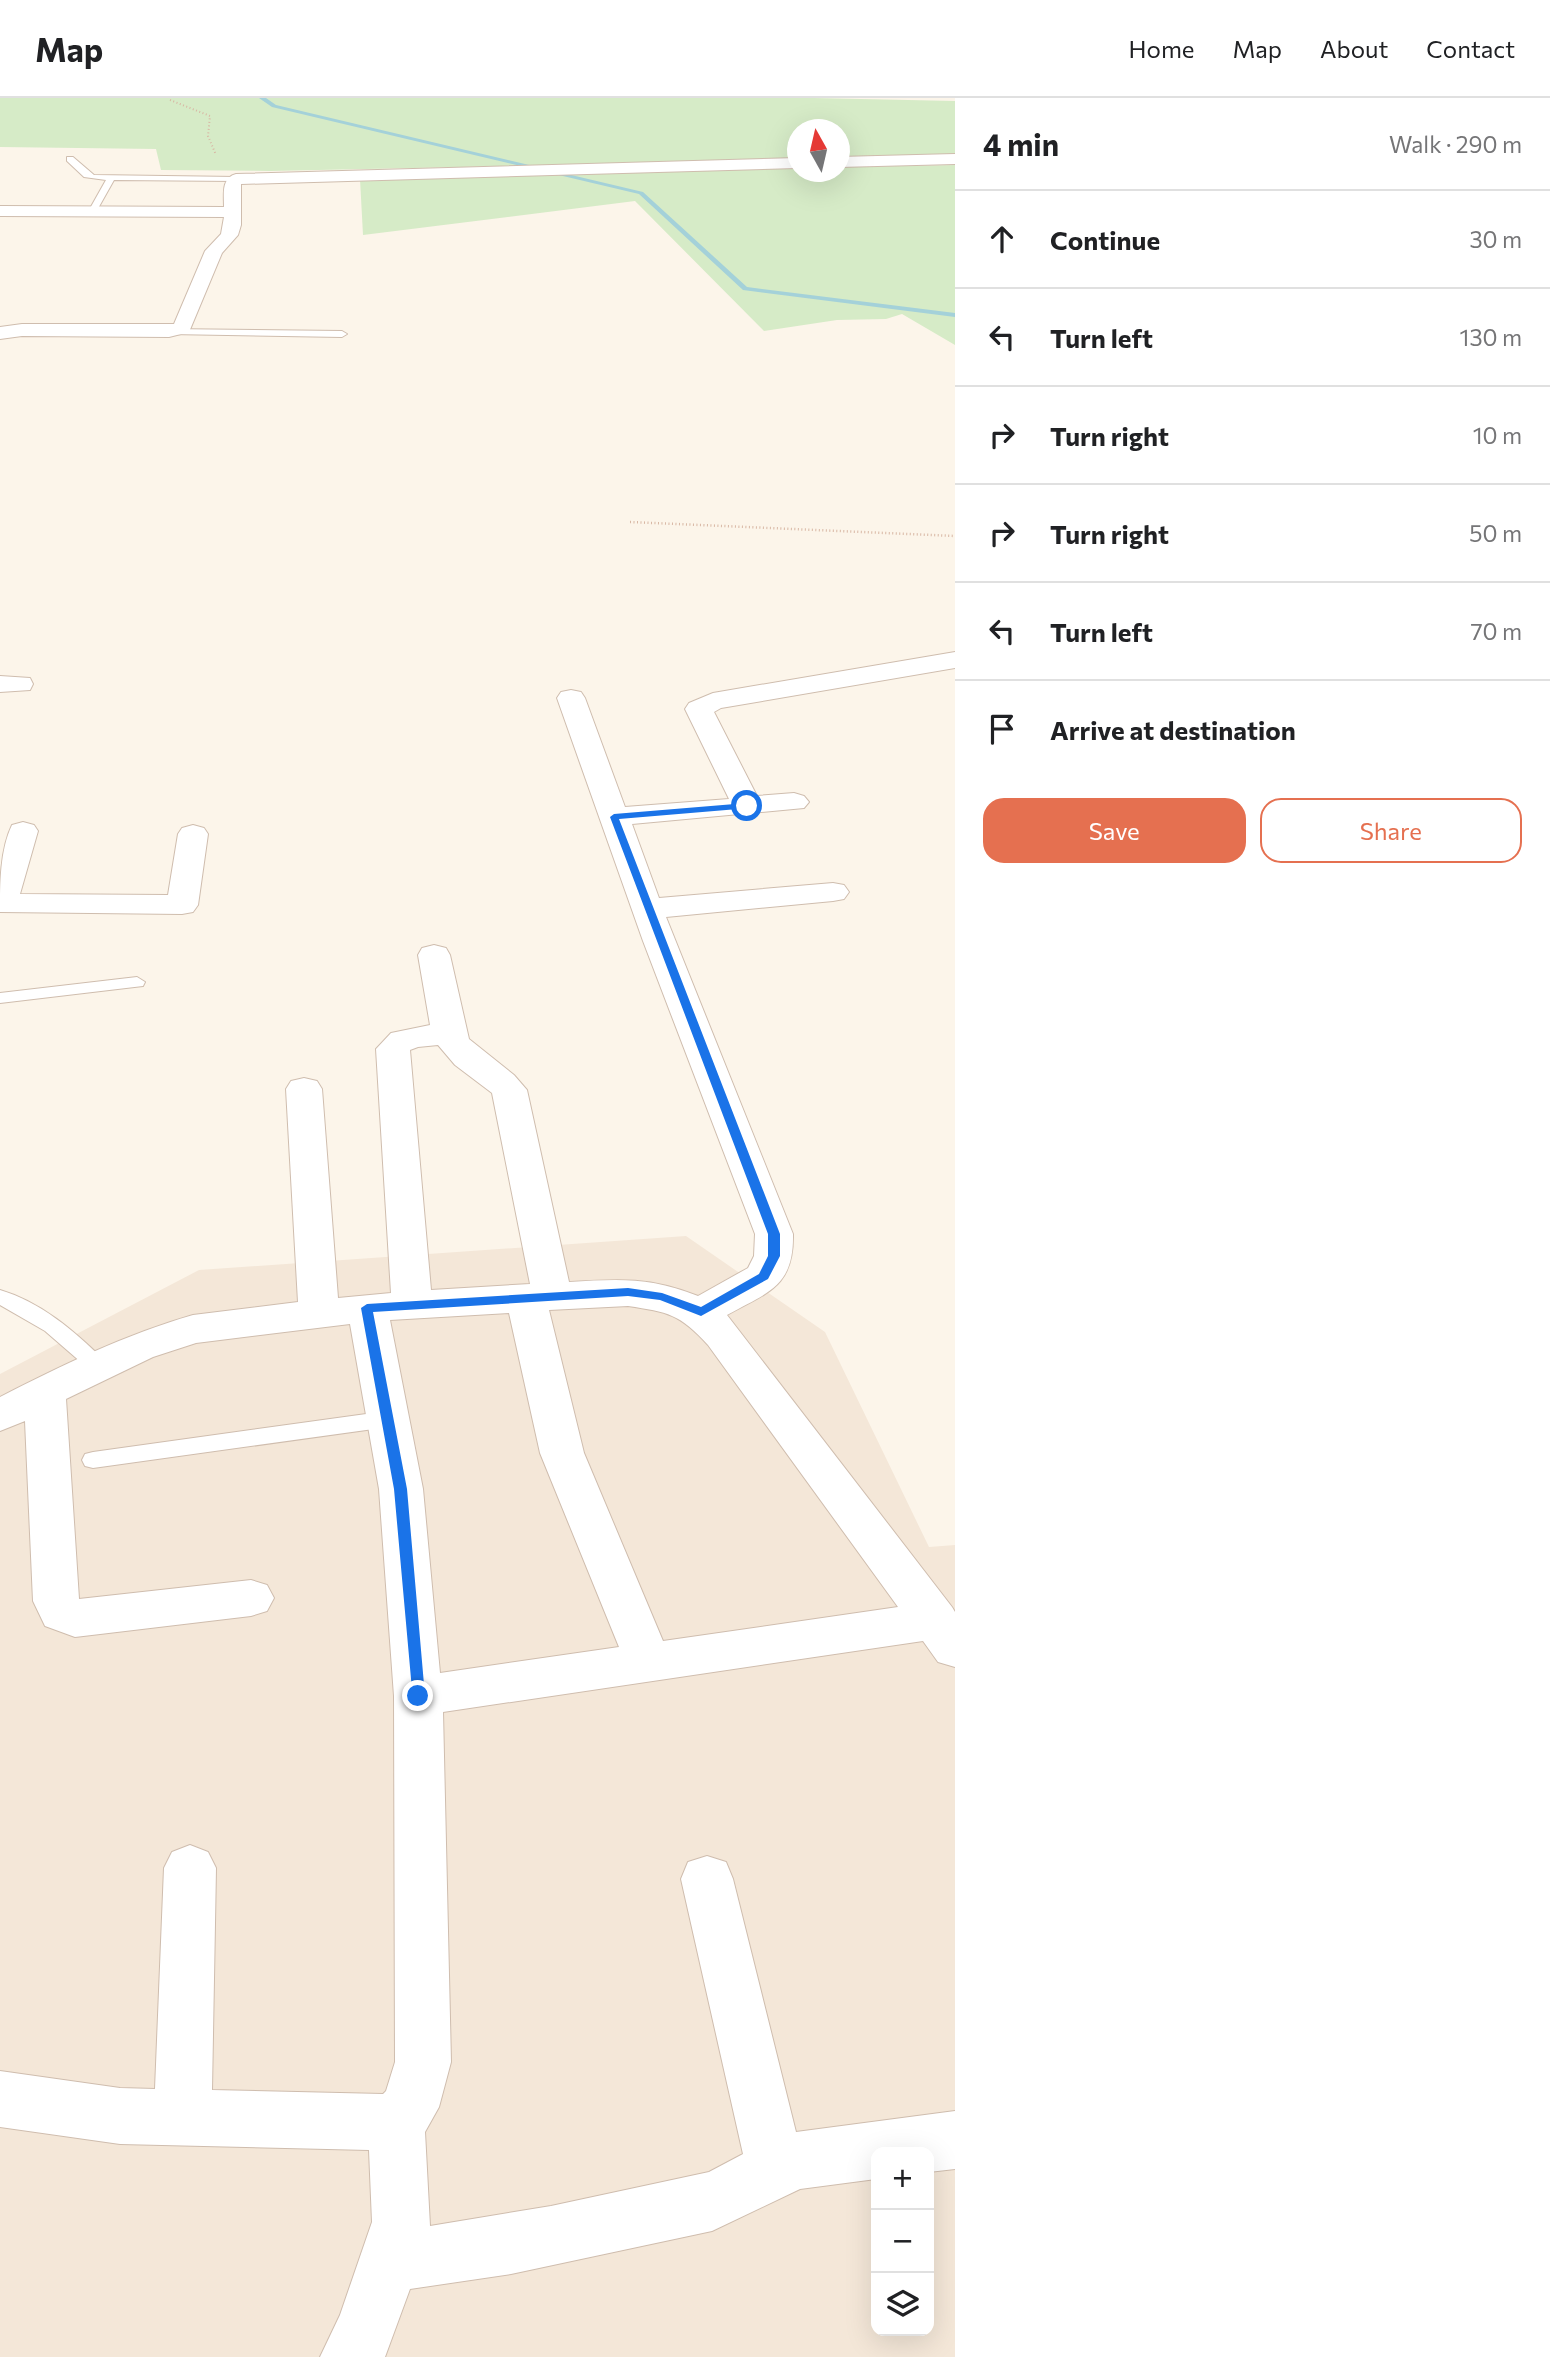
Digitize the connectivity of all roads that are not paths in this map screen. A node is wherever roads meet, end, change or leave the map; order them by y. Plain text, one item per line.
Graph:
1 (70, 159) dead end
2 (955, 159) edge
3 (850, 162) edge
4 (787, 163) edge
5 (111, 178) junction
6 (229, 179) junction
7 (0, 211) edge
8 (92, 212) junction
9 (233, 212) junction
10 (169, 331) junction
11 (0, 333) edge
12 (342, 334) dead end
13 (955, 660) edge
14 (571, 698) dead end
15 (794, 802) dead end
16 (747, 806) junction
17 (614, 817) junction
18 (23, 831) dead end
19 (193, 834) dead end
20 (833, 892) dead end
21 (1, 903) edge
22 (647, 909) junction
23 (434, 955) dead end
24 (138, 982) dead end
25 (0, 998) edge
26 (449, 1034) junction
27 (304, 1089) dead end
28 (0, 1297) edge
29 (539, 1297) junction
30 (366, 1309) junction
31 (701, 1312) junction
32 (97, 1365) junction
33 (45, 1392) junction
34 (0, 1416) edge
35 (388, 1419) junction
36 (93, 1460) dead end
37 (251, 1598) dead end
38 (945, 1634) edge
39 (649, 1662) junction
40 (418, 1696) junction
41 (190, 1868) dead end
42 (707, 1879) dead end
43 (0, 2099) edge
44 (183, 2118) junction
45 (396, 2123) junction
46 (955, 2140) edge
47 (775, 2167) junction
48 (389, 2261) junction
49 (351, 2357) edge

1 - 5 lane
2 - 3 street
4 - 6 street
5 - 6 lane
5 - 8 lane
6 - 9 street
7 - 8 street
8 - 9 street
9 - 10 street
10 - 11 street
10 - 12 lane
13 - 16 street
14 - 17 street
15 - 16 street
16 - 17 street
17 - 22 street
18 - 21 street
19 - 21 street
20 - 22 street
22 - 31 street
23 - 26 street
24 - 25 lane
26 - 29 street
26 - 30 street
27 - 30 street
28 - 32 lane
29 - 30 street
29 - 31 street
29 - 39 street
30 - 32 street
30 - 35 street
31 - 38 street
32 - 33 street
33 - 34 street
33 - 37 street
35 - 36 lane
35 - 40 street
38 - 39 street
39 - 40 street
40 - 45 street
41 - 44 street
42 - 47 street
43 - 44 street
44 - 45 street
45 - 48 street
46 - 47 street
47 - 48 street
48 - 49 street

